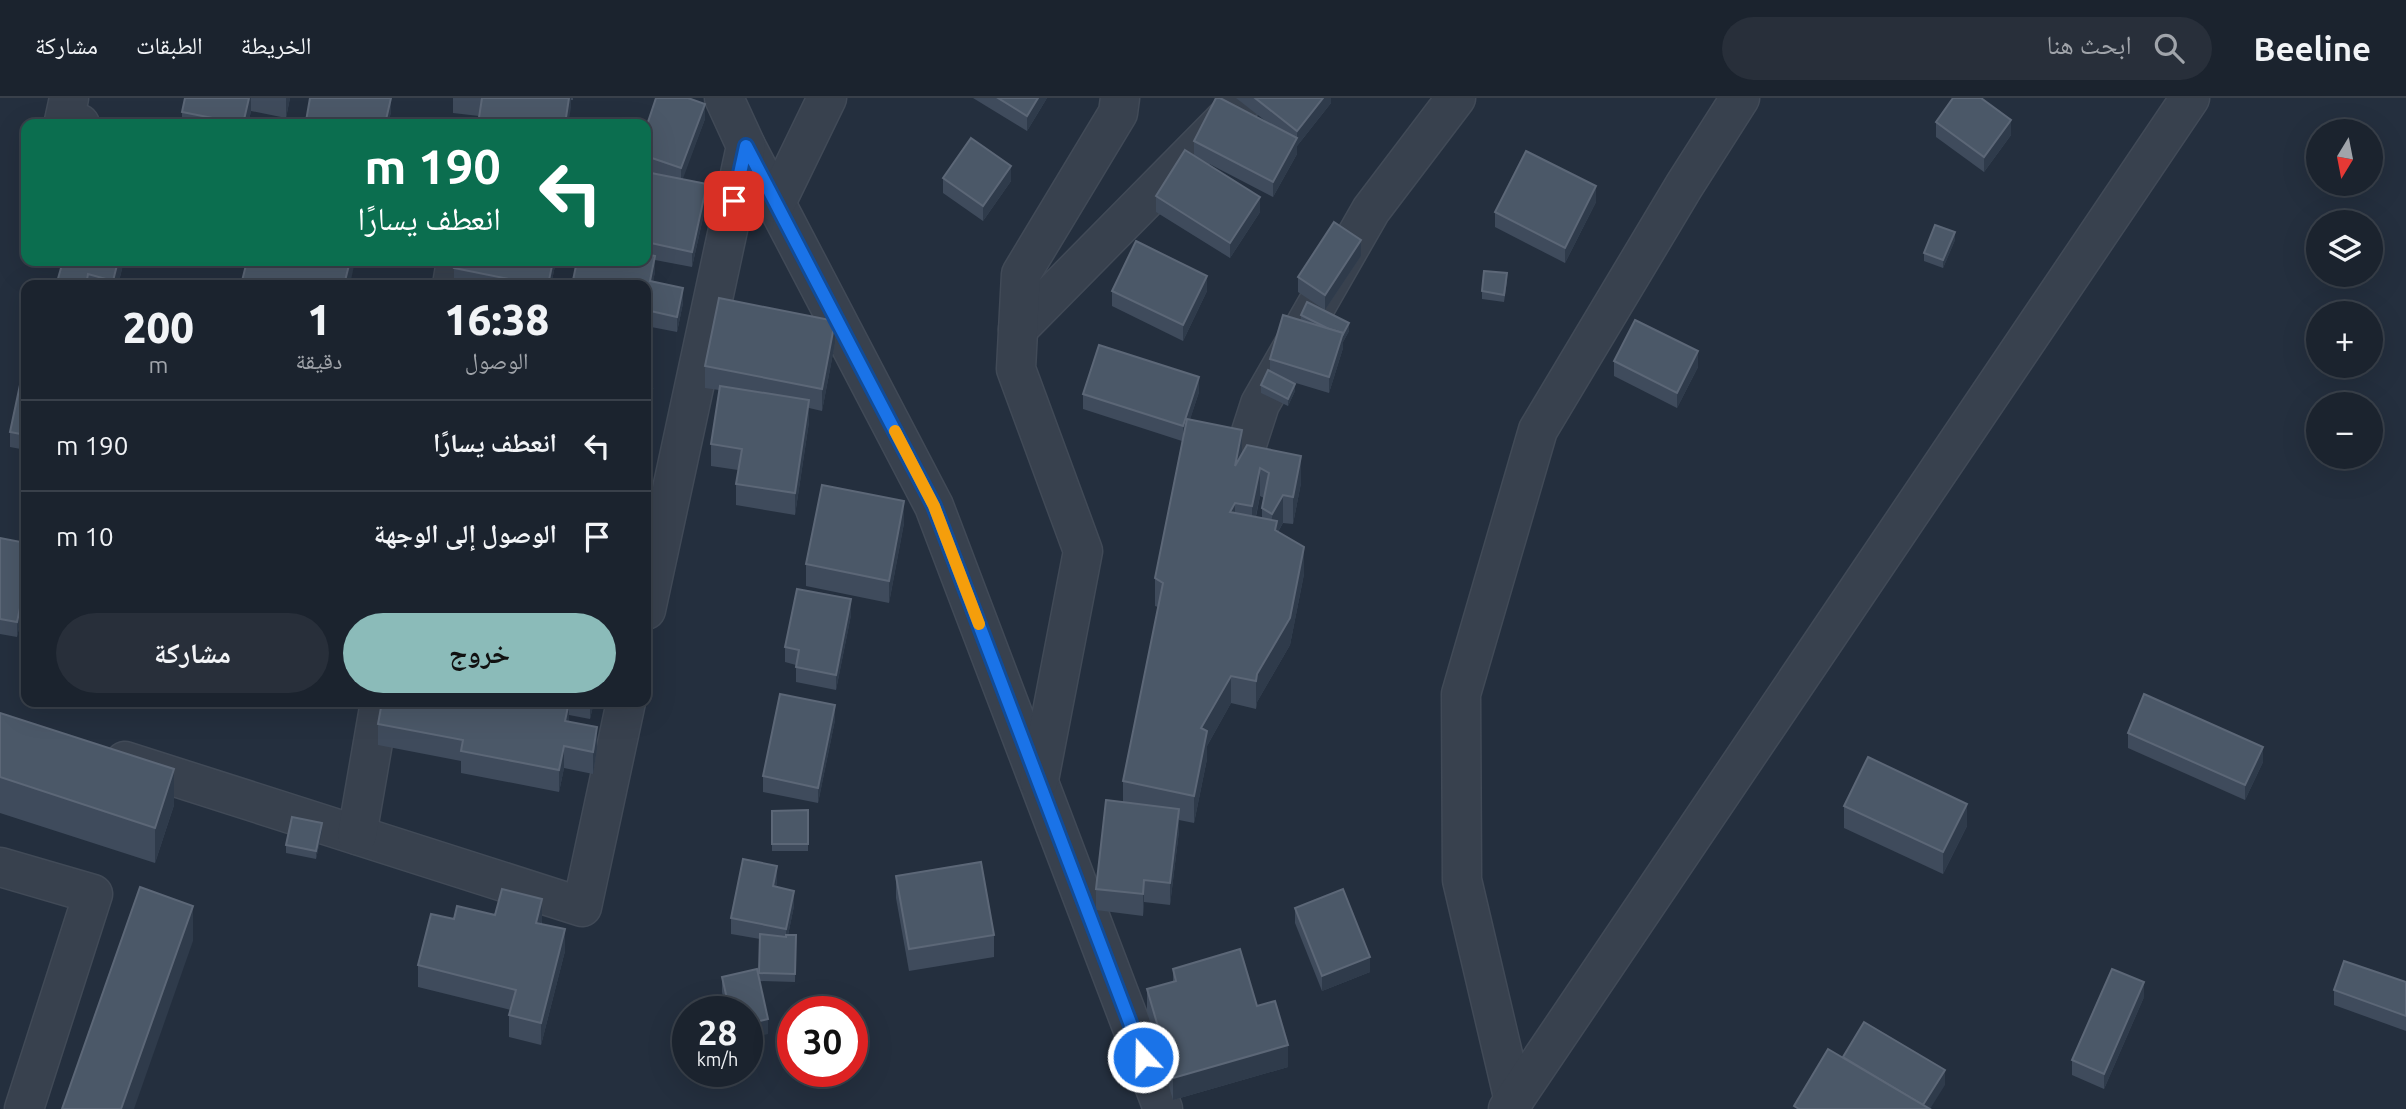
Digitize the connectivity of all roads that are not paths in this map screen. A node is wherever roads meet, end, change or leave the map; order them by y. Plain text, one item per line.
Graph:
1 (69, 98) edge
2 (724, 98) edge
3 (827, 98) edge
4 (1246, 98) edge
5 (1456, 98) edge
6 (1740, 98) edge
7 (2190, 98) edge
8 (1123, 103) edge
9 (64, 119) edge
10 (746, 146) junction
11 (776, 203) junction
12 (1018, 329) junction
13 (1223, 522) edge
14 (651, 587) edge
15 (379, 707) edge
16 (625, 707) edge
17 (93, 750) edge
18 (1038, 780) junction
19 (357, 835) junction
20 (0, 867) edge
21 (1110, 874) edge
22 (1094, 926) junction
23 (1511, 1105) edge
24 (24, 1109) edge
25 (1163, 1109) edge

1 - 9 street
2 - 10 street
3 - 11 street
4 - 12 street
5 - 13 street
6 - 23 street
7 - 23 street
8 - 12 street
10 - 11 street
10 - 14 street
11 - 18 street
12 - 18 street
15 - 19 street
16 - 19 street
17 - 19 street
18 - 22 street
20 - 24 street
21 - 22 street
22 - 25 street

